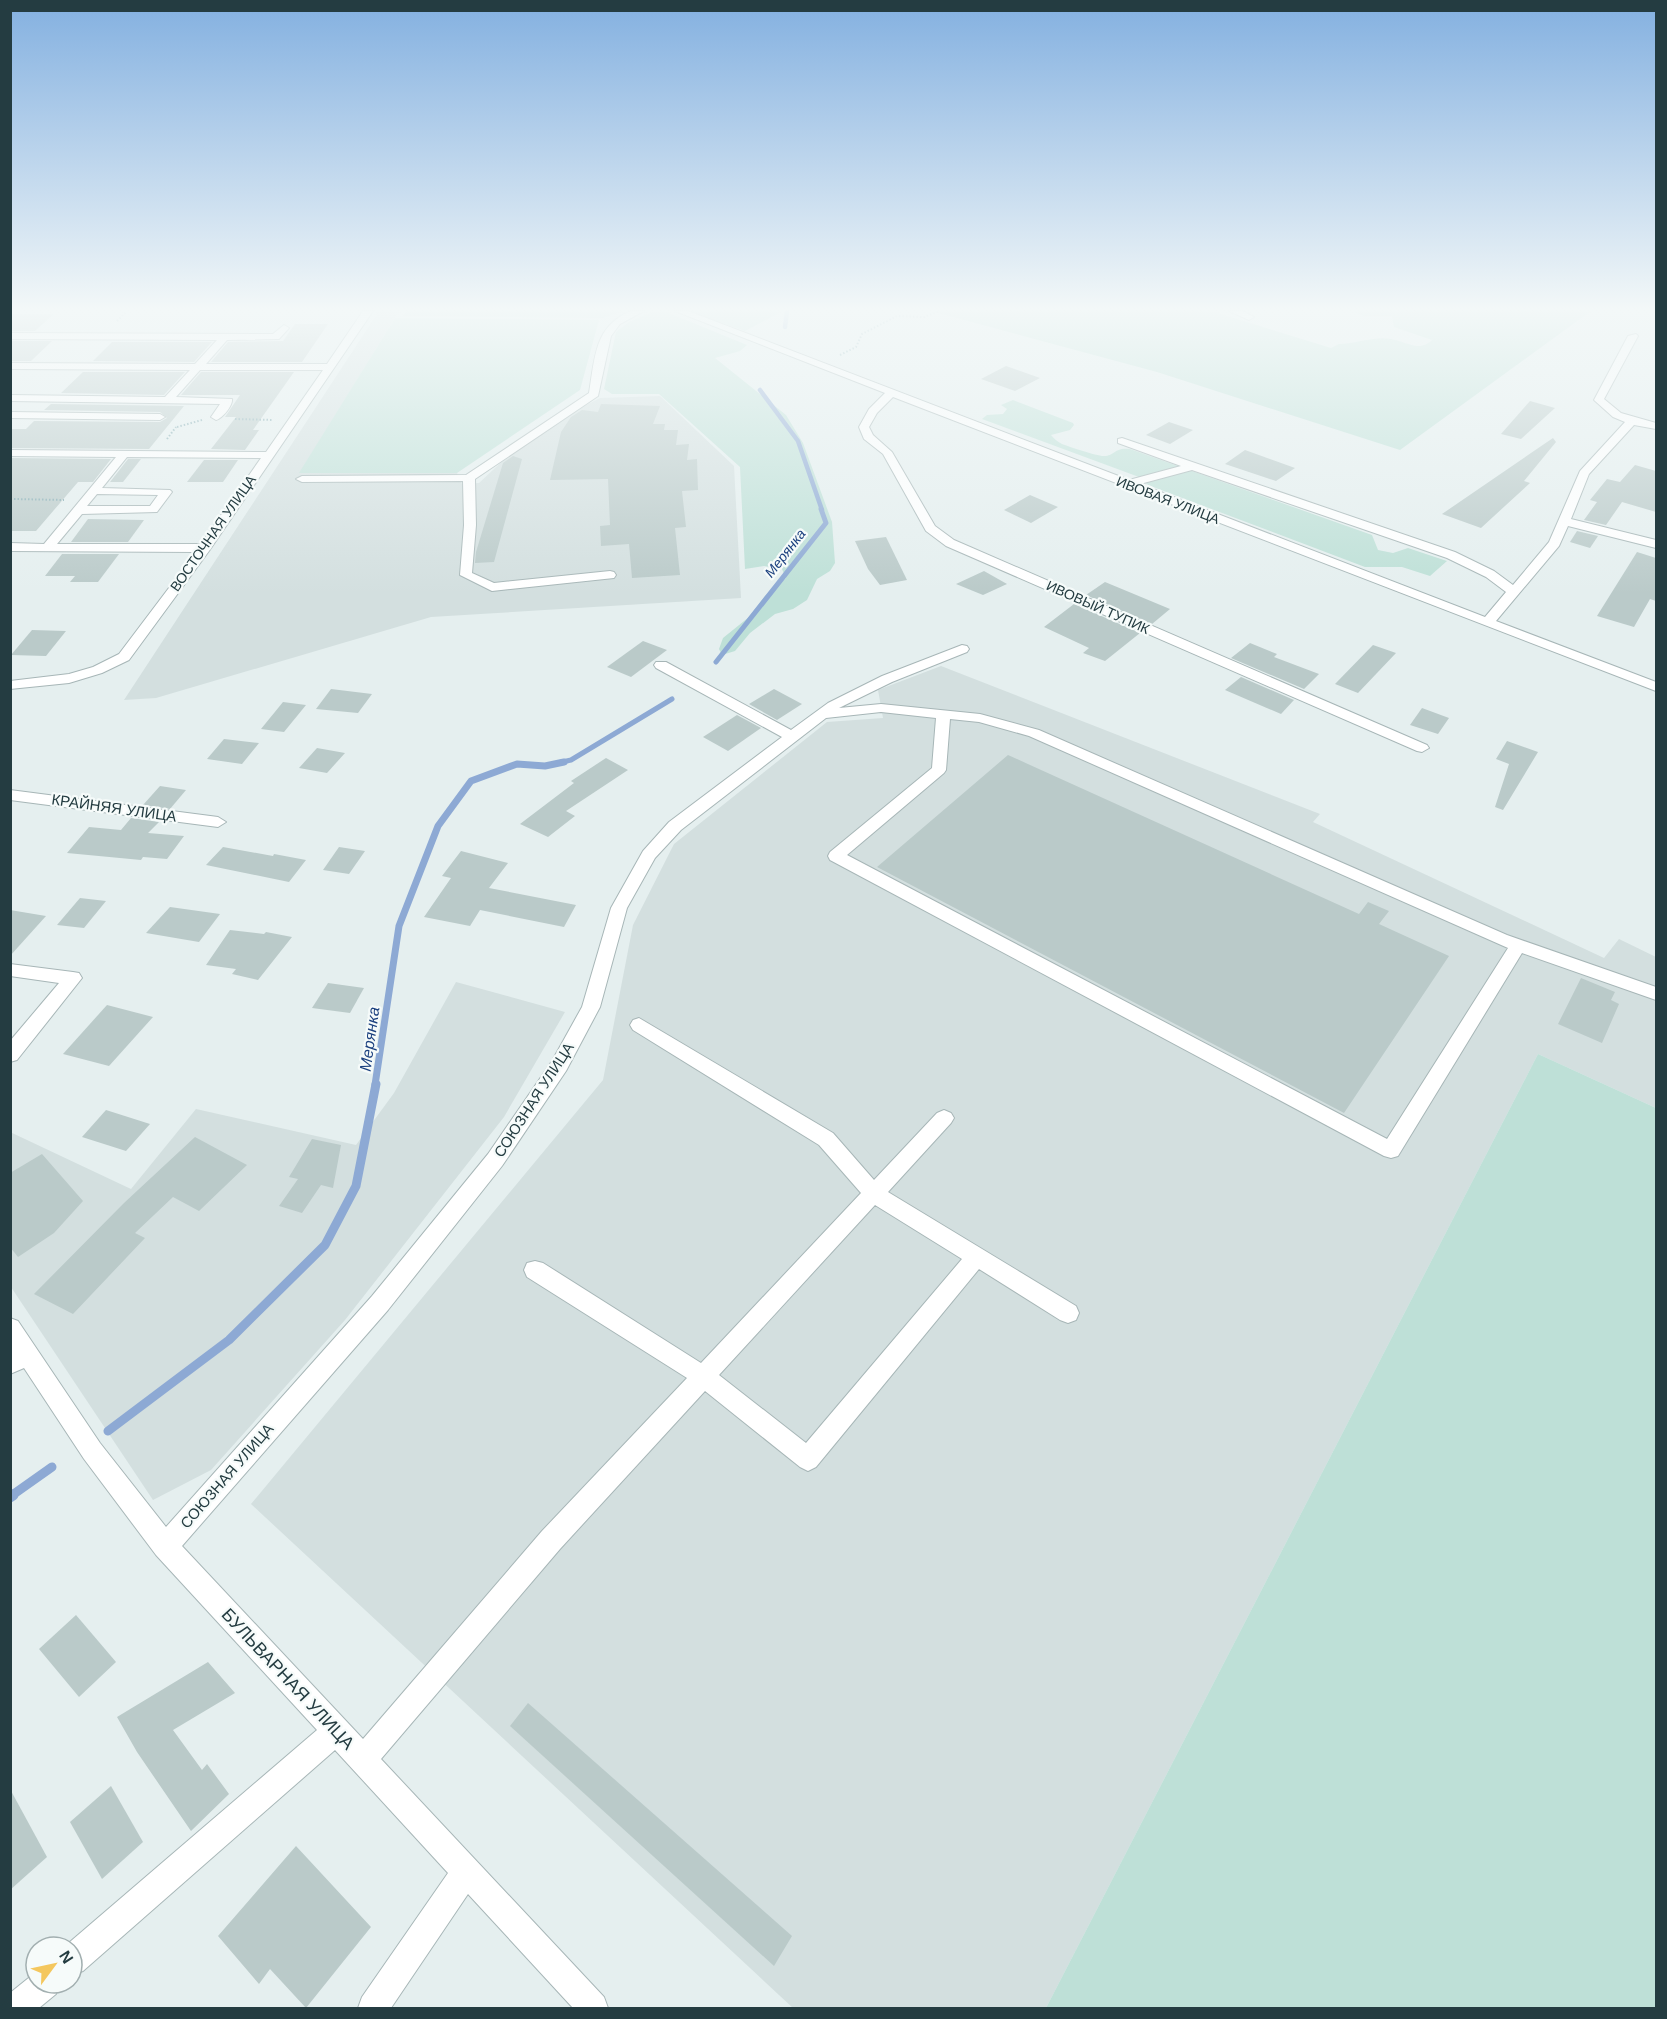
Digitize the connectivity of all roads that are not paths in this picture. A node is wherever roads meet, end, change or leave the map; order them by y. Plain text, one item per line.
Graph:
1 (225, 405) edge
2 (302, 405) edge
3 (577, 405) edge
4 (879, 405) edge
5 (926, 405) edge
6 (1605, 405) edge
7 (10, 415) edge
8 (160, 417) dead end
9 (216, 417) road end
10 (1632, 421) junction
11 (1656, 426) edge
12 (1122, 441) dead end
13 (10, 453) edge
14 (124, 454) junction
15 (268, 455) junction
16 (1192, 466) junction
17 (469, 478) junction
18 (302, 479) dead end
19 (1128, 484) junction
20 (90, 496) junction
21 (78, 510) junction
22 (1564, 521) junction
23 (1656, 544) edge
24 (10, 547) edge
25 (48, 547) junction
26 (205, 548) junction
27 (610, 575) dead end
28 (1514, 592) junction
29 (1488, 622) junction
30 (962, 649) dead end
31 (661, 665) dead end
32 (10, 685) edge
33 (1656, 687) edge
34 (820, 715) junction
35 (943, 716) junction
36 (791, 736) junction
37 (1422, 748) dead end
38 (10, 795) edge
39 (218, 822) dead end
40 (1518, 946) junction
41 (10, 970) edge
42 (1656, 994) edge
43 (639, 1025) dead end
44 (10, 1055) edge
45 (944, 1118) dead end
46 (874, 1194) junction
47 (976, 1257) junction
48 (535, 1270) dead end
49 (1068, 1313) dead end
50 (10, 1328) edge
51 (19, 1359) edge
52 (703, 1376) junction
53 (165, 1546) junction
54 (336, 1731) junction
55 (363, 1760) junction
56 (466, 1872) junction
57 (84, 1950) edge
58 (31, 1995) edge
59 (16, 2008) edge
60 (373, 2008) edge
61 (593, 2008) edge

1 - 9 street
2 - 15 street, ВОСТОЧНАЯ УЛИЦА
3 - 17 street
4 - 37 street, ИВОВЫЙ ТУПИК
5 - 19 street, ИВОВАЯ УЛИЦА
6 - 10 street
7 - 8 street
10 - 11 street
10 - 22 street
12 - 16 street
13 - 14 street
14 - 15 street
14 - 20 street
15 - 26 street, ВОСТОЧНАЯ УЛИЦА
16 - 19 street
16 - 28 street
17 - 18 street
17 - 27 street
19 - 29 street, ИВОВАЯ УЛИЦА
20 - 21 street
20 - 21 street
21 - 25 street
22 - 23 street
22 - 28 street
24 - 25 street
25 - 26 street
26 - 32 street, ВОСТОЧНАЯ УЛИЦА
28 - 29 street
29 - 33 street, ИВОВАЯ УЛИЦА
30 - 34 street, СОЮЗНАЯ УЛИЦА
31 - 36 street
34 - 35 street
34 - 36 street, СОЮЗНАЯ УЛИЦА
35 - 40 street
35 - 40 street
36 - 53 street, СОЮЗНАЯ УЛИЦА
38 - 39 street, КРАЙНЯЯ УЛИЦА
40 - 42 street
41 - 44 street
43 - 46 street
45 - 46 street
46 - 47 street
46 - 52 street
47 - 49 street
47 - 52 street
48 - 52 street
50 - 51 street, БУЛЬВАРНАЯ УЛИЦА
51 - 53 street, БУЛЬВАРНАЯ УЛИЦА
52 - 55 street
53 - 54 street, БУЛЬВАРНАЯ УЛИЦА
54 - 55 street, БУЛЬВАРНАЯ УЛИЦА
54 - 57 street
55 - 56 street, БУЛЬВАРНАЯ УЛИЦА
56 - 60 street
56 - 61 street, БУЛЬВАРНАЯ УЛИЦА
58 - 59 street

